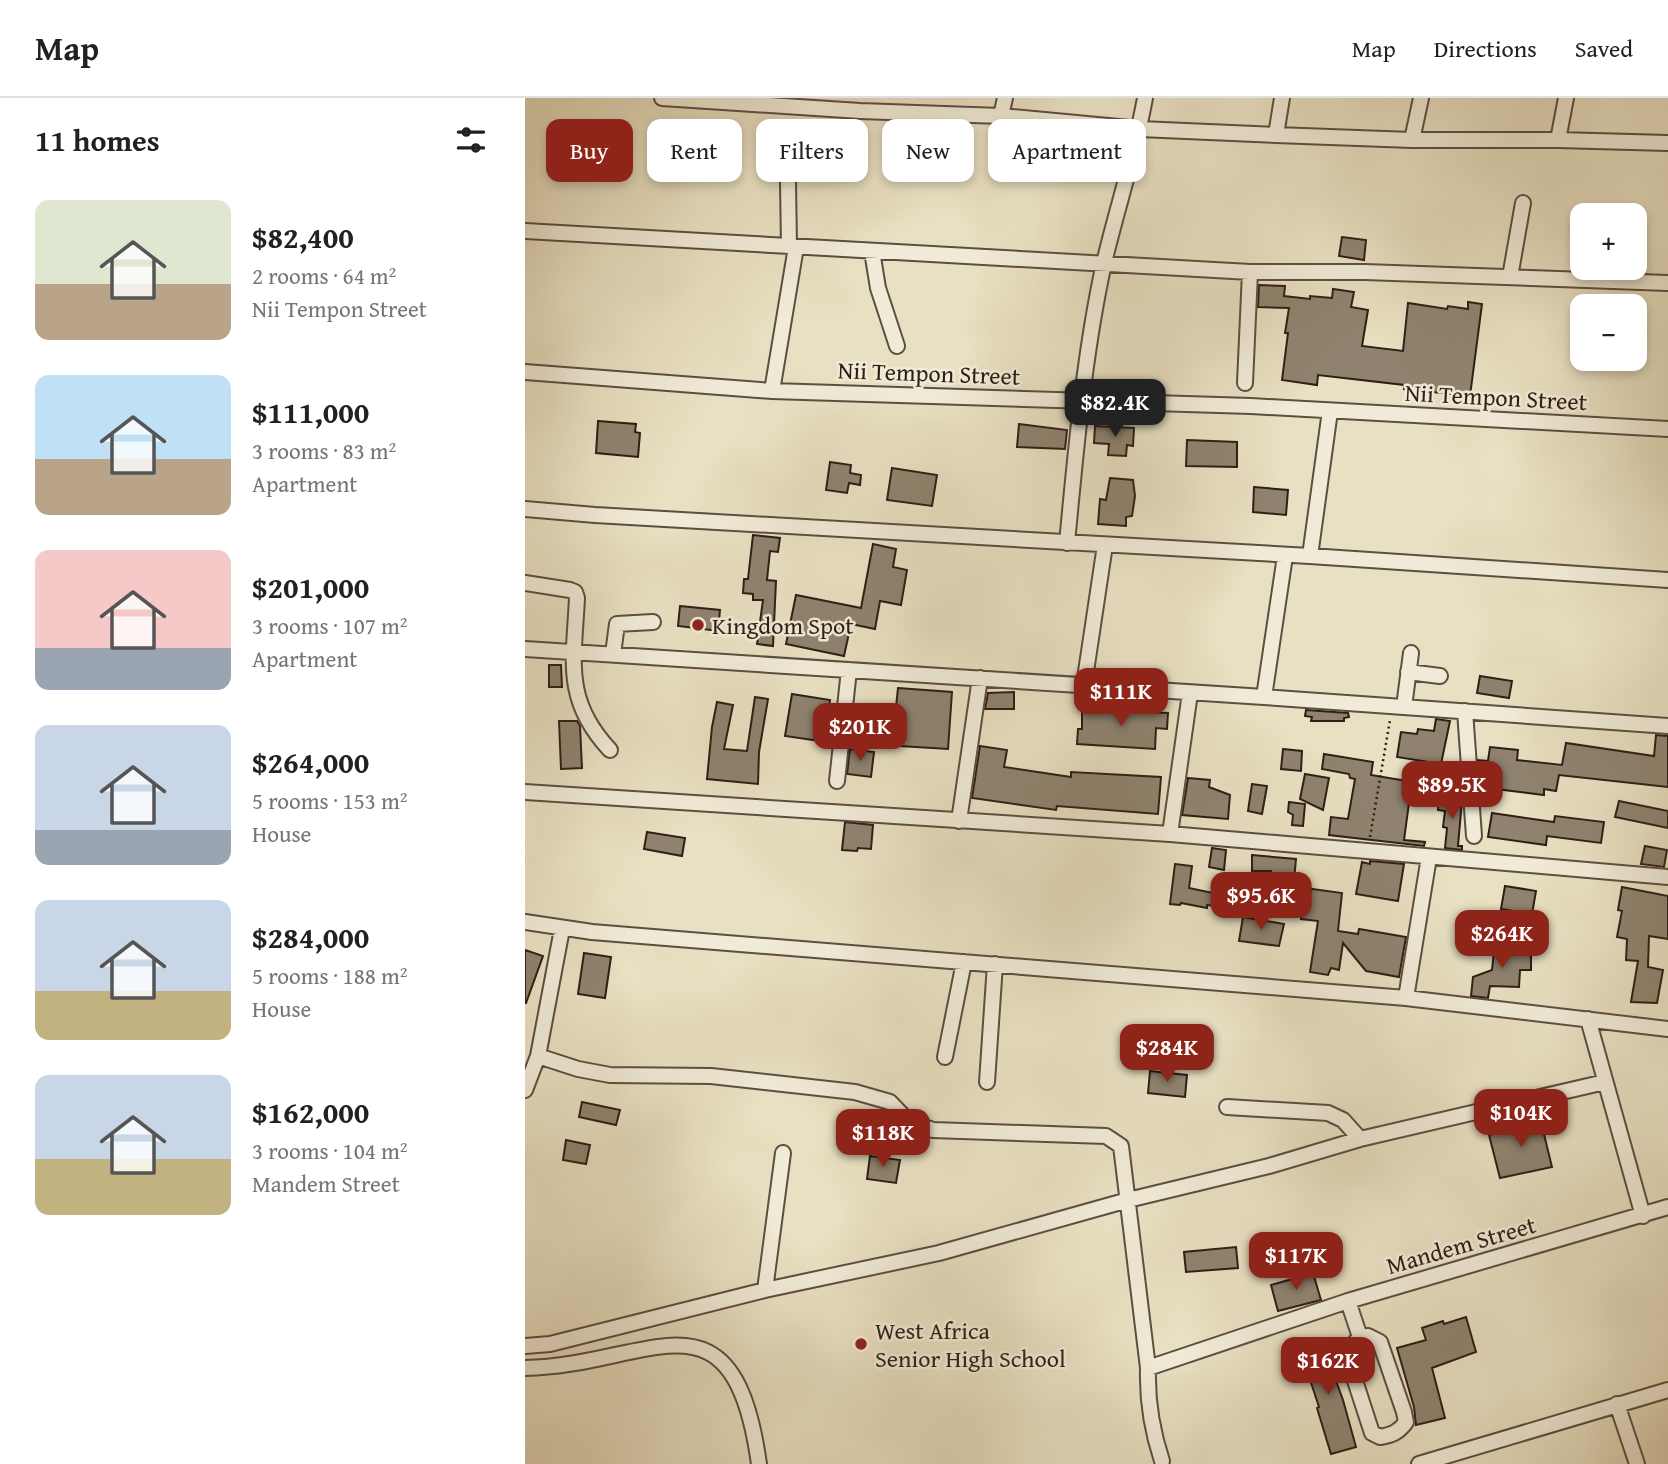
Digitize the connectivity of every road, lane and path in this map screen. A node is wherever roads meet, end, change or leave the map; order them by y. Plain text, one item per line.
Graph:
1 (663, 98) edge
2 (1005, 98) edge
3 (1145, 98) edge
4 (1282, 98) edge
5 (1421, 98) edge
6 (1566, 98) edge
7 (861, 104) edge
8 (1001, 116) junction
9 (1033, 119) edge
10 (1142, 119) edge
11 (1146, 129) edge
12 (1276, 135) junction
13 (1558, 139) junction
14 (1412, 140) junction
15 (1668, 143) edge
16 (788, 182) dead end
17 (1126, 182) edge
18 (1523, 203) dead end
19 (525, 231) edge
20 (793, 247) junction
21 (872, 251) junction
22 (1104, 265) junction
23 (1250, 272) junction
24 (1510, 277) junction
25 (1668, 284) edge
26 (897, 346) dead end
27 (525, 372) edge
28 (1245, 383) dead end
29 (772, 391) junction
30 (1081, 401) junction
31 (1330, 411) junction
32 (1668, 429) edge
33 (525, 509) edge
34 (1067, 543) junction
35 (1105, 545) junction
36 (1285, 556) junction
37 (1310, 556) junction
38 (1668, 580) edge
39 (525, 583) edge
40 (653, 622) dead end
41 (525, 649) edge
42 (574, 652) junction
43 (1411, 653) dead end
44 (613, 654) junction
45 (849, 670) junction
46 (1408, 672) junction
47 (1440, 676) dead end
48 (980, 678) junction
49 (1084, 685) junction
50 (1190, 693) junction
51 (1263, 697) junction
52 (1399, 707) junction
53 (1465, 712) junction
54 (1668, 726) edge
55 (610, 750) dead end
56 (837, 781) dead end
57 (525, 792) edge
58 (959, 821) junction
59 (1170, 834) junction
60 (1474, 836) dead end
61 (1368, 852) junction
62 (1429, 858) junction
63 (1668, 877) edge
64 (525, 922) edge
65 (562, 929) junction
66 (964, 962) junction
67 (995, 964) junction
68 (1406, 998) junction
69 (1588, 1019) junction
70 (1668, 1028) edge
71 (538, 1056) junction
72 (945, 1057) dead end
73 (527, 1081) edge
74 (987, 1082) dead end
75 (1605, 1082) junction
76 (1227, 1107) dead end
77 (1360, 1139) junction
78 (783, 1153) dead end
79 (1128, 1200) junction
80 (1668, 1207) edge
81 (1643, 1216) junction
82 (765, 1290) junction
83 (1348, 1301) junction
84 (1360, 1338) junction
85 (550, 1345) junction
86 (525, 1346) edge
87 (552, 1366) junction
88 (525, 1368) edge
89 (1148, 1368) junction
90 (1668, 1390) edge
91 (1617, 1404) junction
92 (1162, 1461) dead end
93 (759, 1464) edge
94 (1419, 1464) edge
95 (1637, 1464) edge

1 - 7 street
2 - 8 street
3 - 10 street
4 - 12 street
5 - 14 street
6 - 13 street
7 - 8 street
8 - 9 street
11 - 12 street
12 - 14 street
13 - 14 street
13 - 15 street
16 - 20 street
17 - 22 street
18 - 24 street
19 - 20 street
20 - 21 street
20 - 29 street
21 - 22 street
21 - 26 street
22 - 23 street
22 - 30 street
23 - 24 street
23 - 28 street
24 - 25 street
27 - 29 street, Nii Tempon Street
29 - 30 street, Nii Tempon Street
30 - 31 street, Nii Tempon Street
30 - 34 street
31 - 32 street, Nii Tempon Street
31 - 37 street
33 - 34 street
34 - 35 street
35 - 36 street
35 - 49 street
36 - 37 street
36 - 51 street
37 - 38 street
39 - 42 street
40 - 44 street
41 - 42 street
42 - 44 street
42 - 55 street
43 - 46 street
44 - 45 street
45 - 48 street
45 - 56 street
46 - 47 street
46 - 52 street
48 - 49 street
48 - 58 street
49 - 50 street
50 - 51 street
50 - 59 street
51 - 52 street
52 - 53 street
52 - 61 path
53 - 54 street
53 - 60 street
57 - 58 street
58 - 59 street
59 - 61 street
61 - 62 street
62 - 63 street
62 - 68 street
64 - 65 street
65 - 66 street
65 - 71 street
66 - 67 street
66 - 72 street
67 - 68 street
67 - 74 street
68 - 69 street
69 - 70 street
69 - 75 street
71 - 73 street
71 - 79 street
75 - 77 street
75 - 81 street
76 - 77 street
77 - 79 street
78 - 82 street
79 - 82 street
79 - 89 street
80 - 81 street, Mandem Street
81 - 83 street, Mandem Street
82 - 85 street
83 - 84 street
83 - 89 street, Mandem Street
84 - 84 street
85 - 86 street
85 - 87 street
87 - 88 street
87 - 93 street
89 - 92 street
90 - 91 street
91 - 94 street
91 - 95 street

